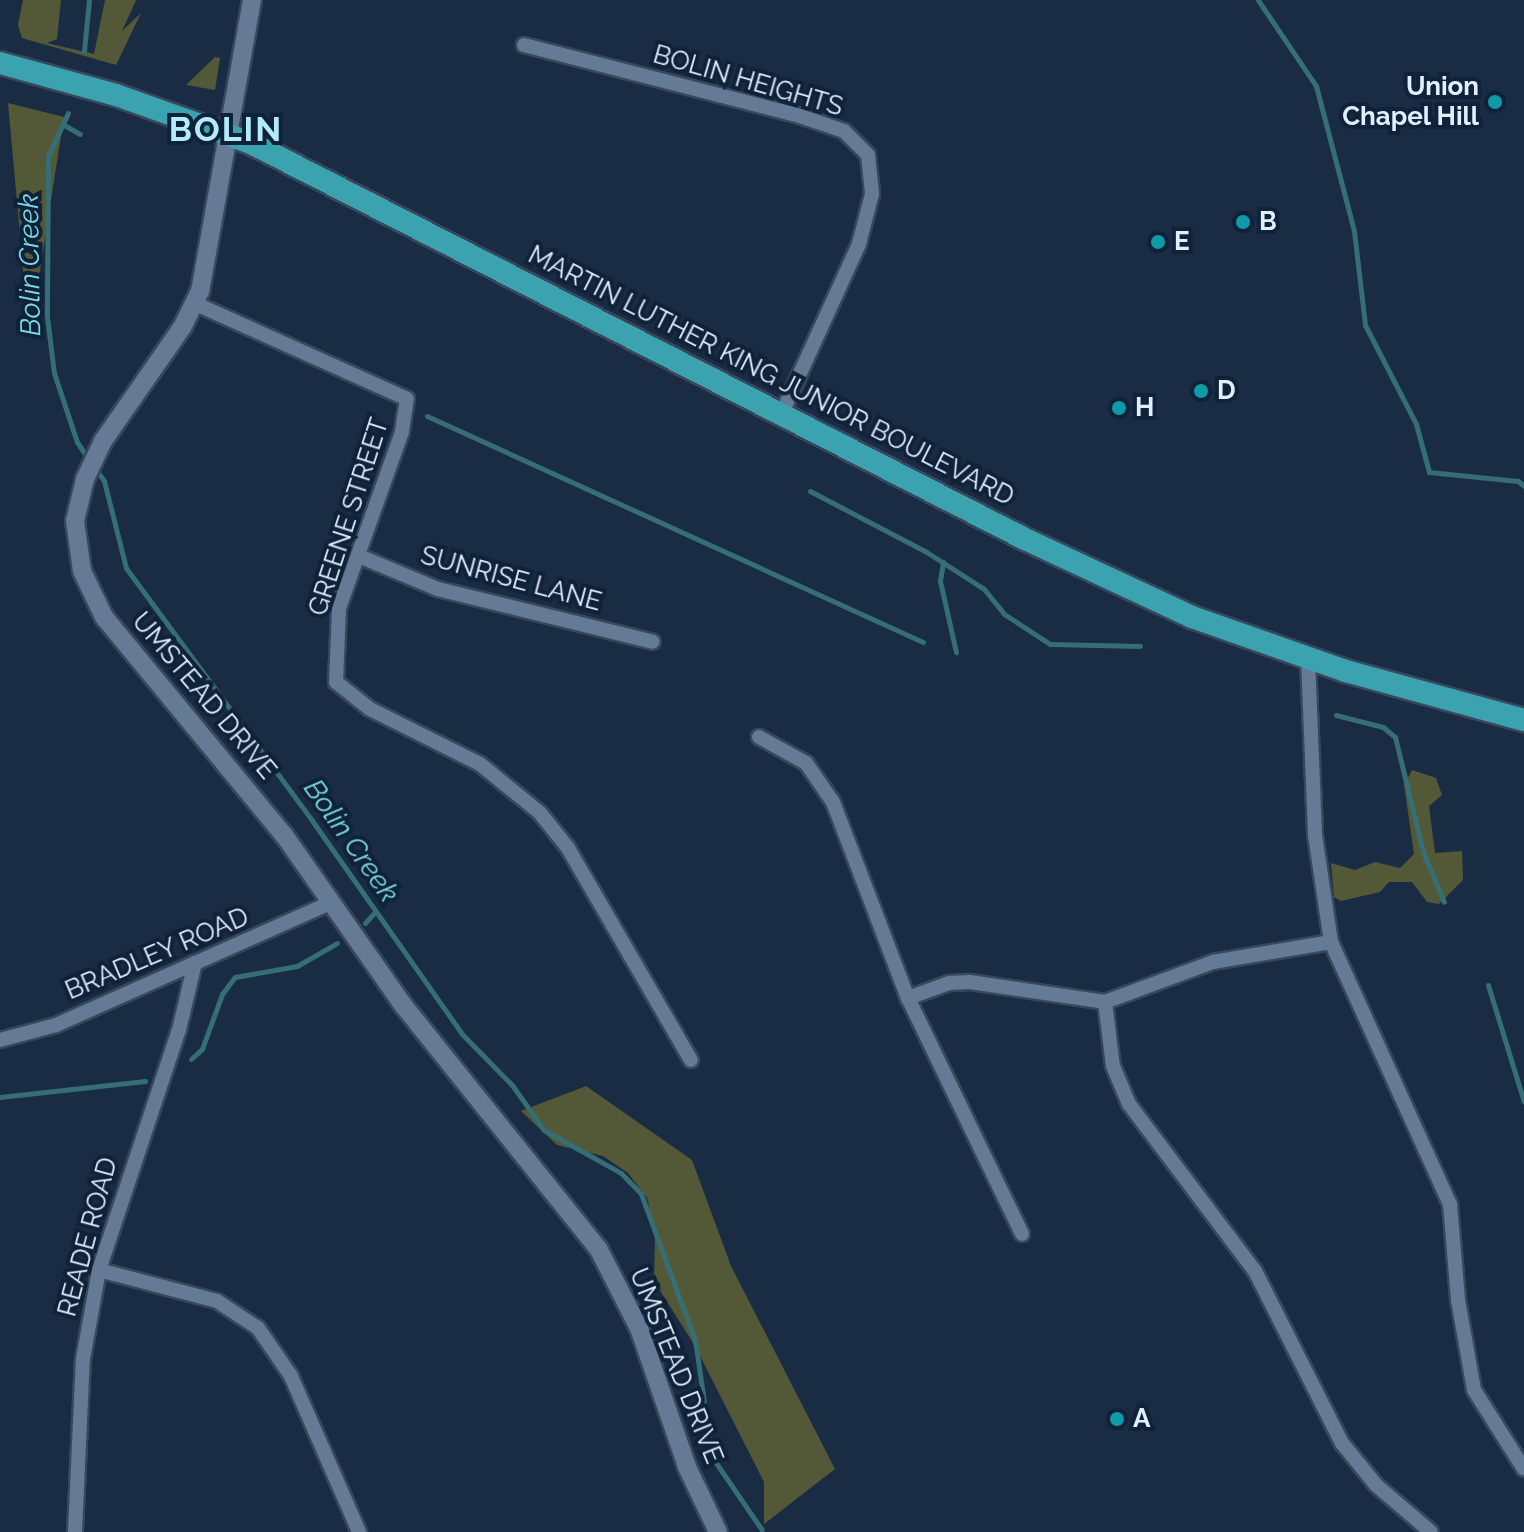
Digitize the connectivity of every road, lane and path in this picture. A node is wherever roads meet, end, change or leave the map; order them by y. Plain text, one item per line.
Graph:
1 (252, 0) edge
2 (524, 45) dead end
3 (0, 63) edge
4 (229, 134) junction
5 (196, 304) junction
6 (782, 413) junction
7 (359, 556) junction
8 (653, 642) dead end
9 (1308, 659) junction
10 (1524, 720) edge
11 (759, 737) dead end
12 (330, 903) junction
13 (1331, 942) junction
14 (195, 963) junction
15 (908, 998) junction
16 (1105, 1002) junction
17 (0, 1040) edge
18 (691, 1060) dead end
19 (1022, 1234) dead end
20 (99, 1270) junction
21 (1524, 1469) edge
22 (75, 1532) edge
23 (359, 1532) edge
24 (718, 1532) edge
25 (1431, 1532) edge

1 - 4 street, UMSTEAD DRIVE
2 - 6 street, BOLIN HEIGHTS
3 - 4 main road, MARTIN LUTHER KING JUNIOR BOULEVARD
4 - 5 street, UMSTEAD DRIVE
4 - 6 main road, MARTIN LUTHER KING JUNIOR BOULEVARD
5 - 7 street, GREENE STREET
5 - 12 street, UMSTEAD DRIVE
6 - 9 main road, MARTIN LUTHER KING JUNIOR BOULEVARD
7 - 8 street, SUNRISE LANE
7 - 18 street, GREENE STREET
9 - 10 main road, MARTIN LUTHER KING JUNIOR BOULEVARD
9 - 13 street
11 - 15 street
12 - 14 street, BRADLEY ROAD
12 - 24 street, UMSTEAD DRIVE
13 - 16 street
13 - 21 street
14 - 17 street, BRADLEY ROAD
14 - 20 street, READE ROAD
15 - 16 street
15 - 19 street
16 - 25 street
20 - 22 street, READE ROAD
20 - 23 street

